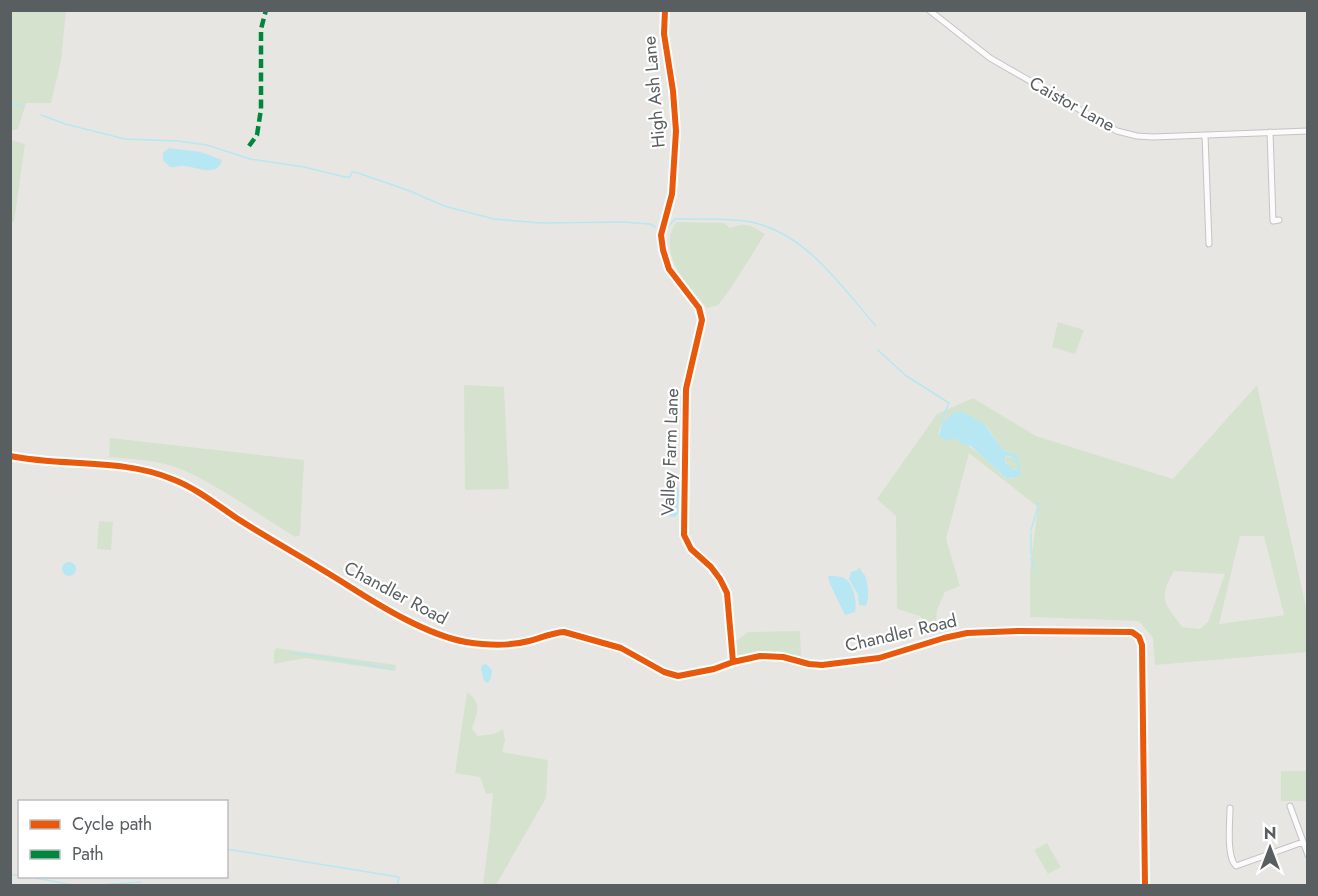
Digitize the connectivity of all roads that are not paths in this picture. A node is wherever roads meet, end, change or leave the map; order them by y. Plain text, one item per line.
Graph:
1 (665, 10) edge
2 (929, 10) edge
3 (1308, 131) edge
4 (1270, 132) junction
5 (1205, 135) junction
6 (1272, 221) dead end
7 (661, 242) joint
8 (1209, 244) dead end
9 (10, 456) edge
10 (733, 662) junction
11 (1290, 806) dead end
12 (1222, 816) dead end
13 (1305, 846) edge
14 (1308, 855) edge
15 (1145, 885) edge

1 - 7 street, High Ash Lane
2 - 5 street, Caistor Lane
3 - 4 street, Caistor Lane
4 - 5 street, Caistor Lane
4 - 6 street
5 - 8 street
7 - 10 street, Valley Farm Lane
9 - 10 street, Chandler Road
10 - 15 street, Chandler Road
11 - 13 street
12 - 13 street
13 - 14 street

